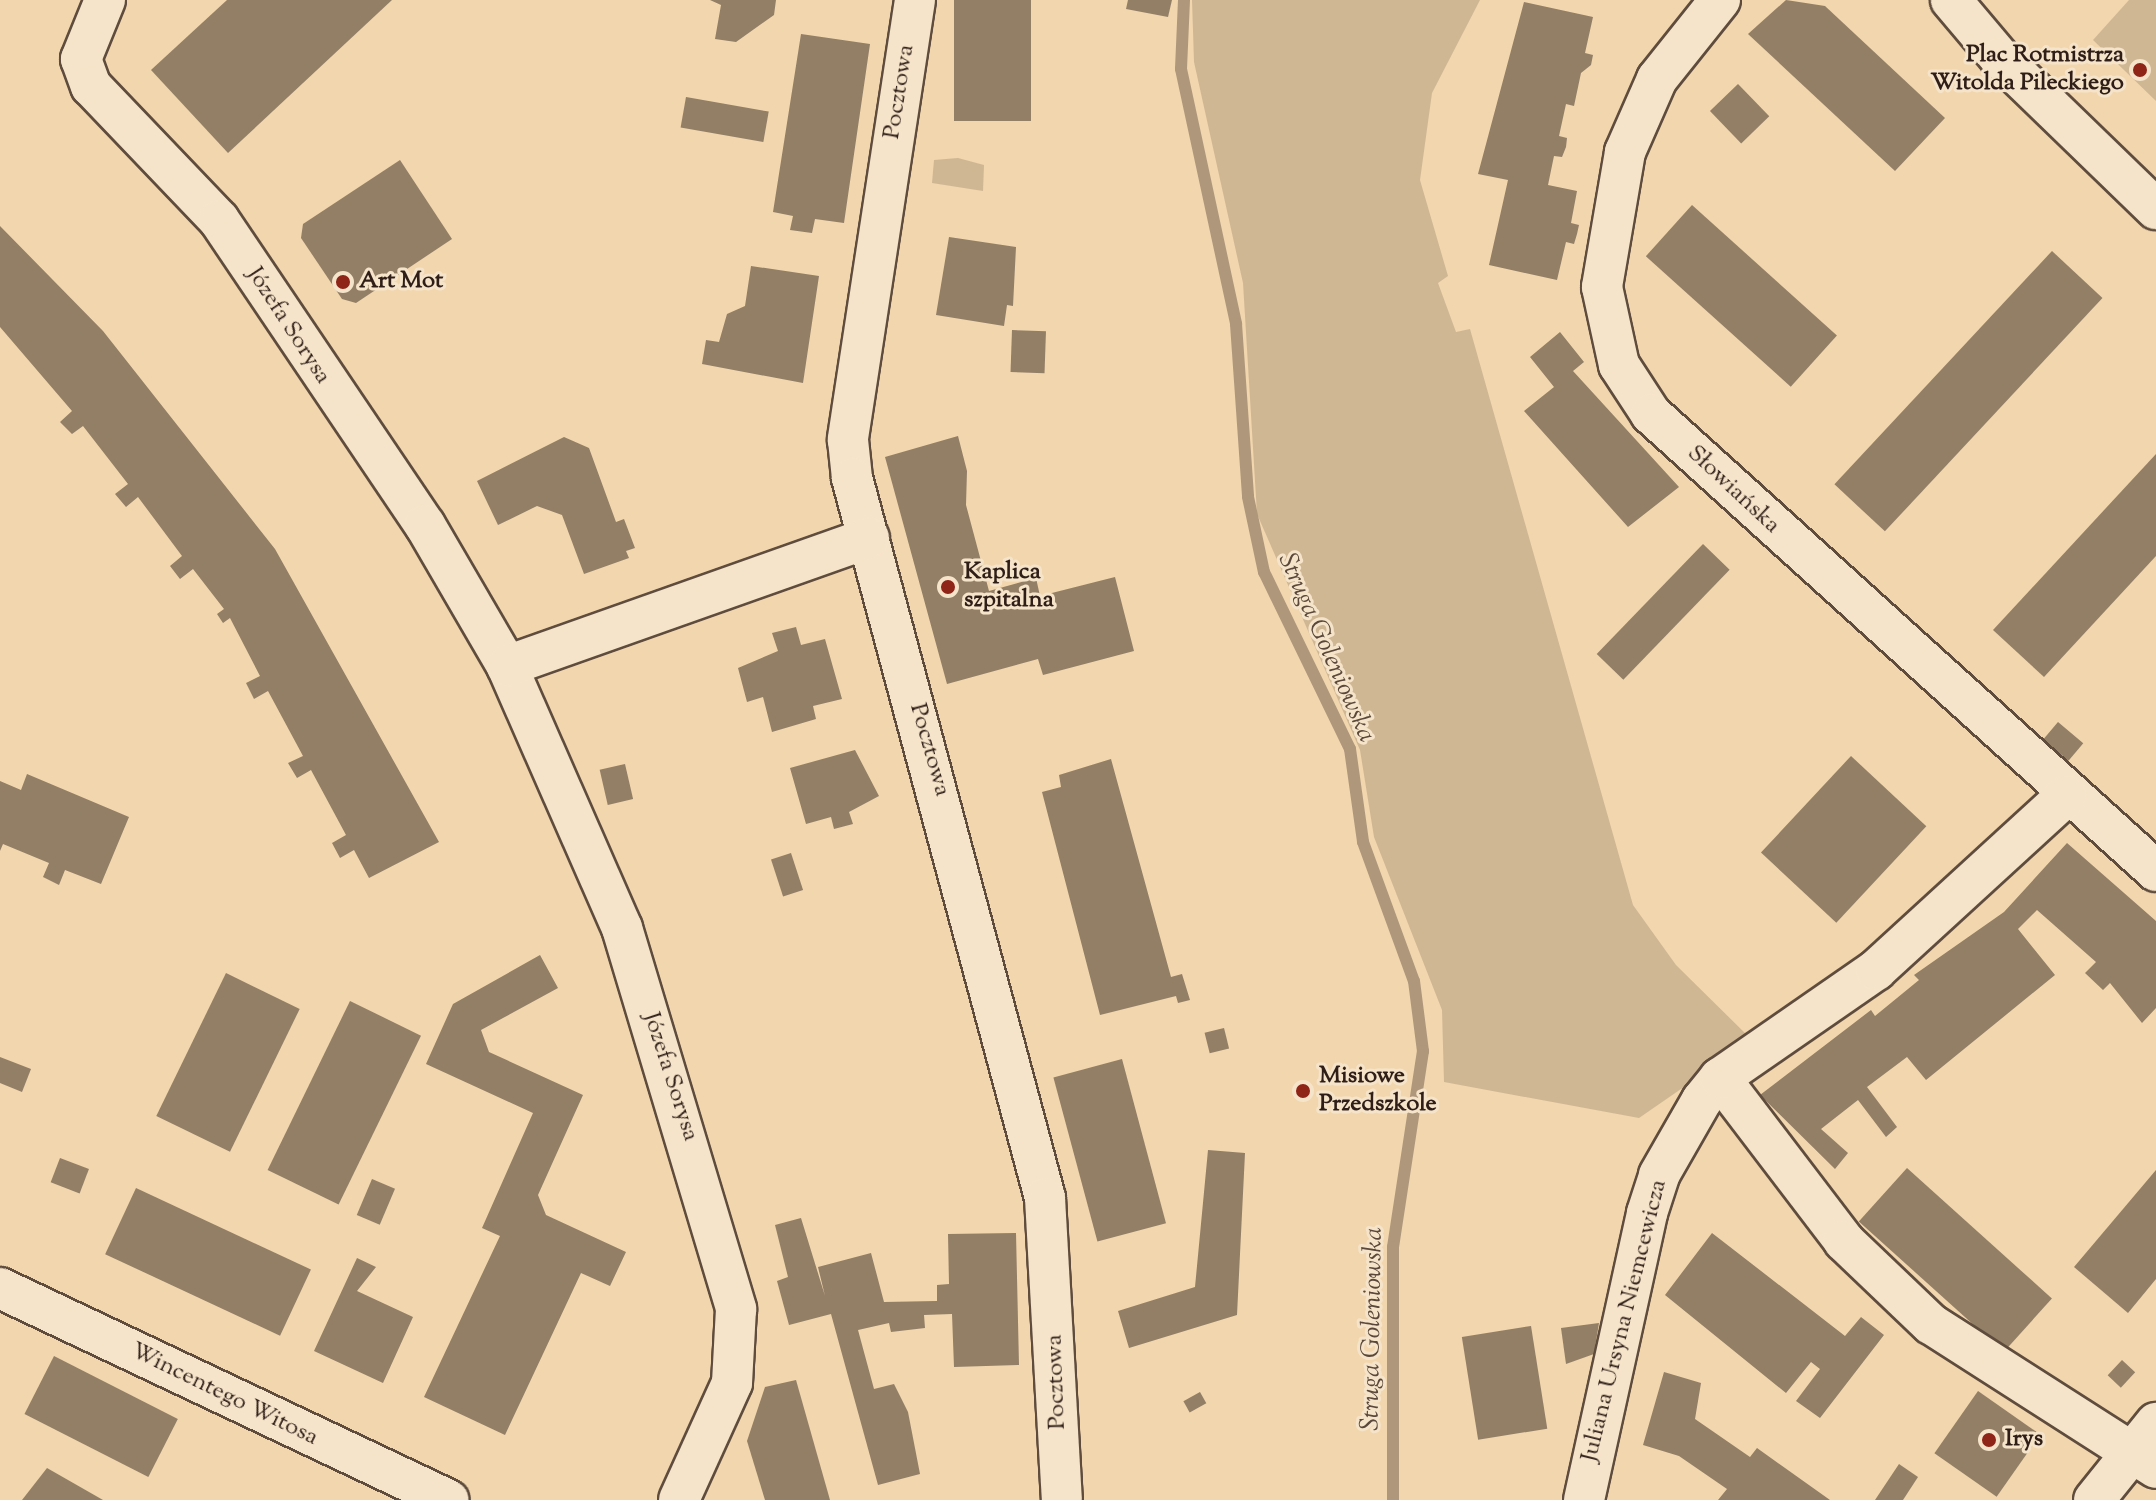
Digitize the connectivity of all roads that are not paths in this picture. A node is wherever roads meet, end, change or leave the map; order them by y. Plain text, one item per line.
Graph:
1 (105, 0) edge
2 (915, 0) edge
3 (1720, 0) edge
4 (1951, 0) edge
5 (2156, 209) edge
6 (869, 538) junction
7 (507, 666) junction
8 (2066, 796) junction
9 (2156, 871) edge
10 (1720, 1078) junction
11 (0, 1288) edge
12 (2148, 1448) edge
13 (448, 1500) edge
14 (679, 1500) edge
15 (1062, 1500) edge
16 (1584, 1500) edge
17 (2094, 1500) edge

1 - 7 street, Józefa Sorysa
2 - 6 street, Pocztowa
3 - 8 street, Słowiańska
4 - 5 street
6 - 7 street
6 - 15 street, Pocztowa
7 - 14 street, Józefa Sorysa
8 - 9 street, Słowiańska
8 - 10 street, Juliana Ursyna Niemcewicza
10 - 12 street
10 - 16 street, Juliana Ursyna Niemcewicza
11 - 13 street, Wincentego Witosa
12 - 17 street

